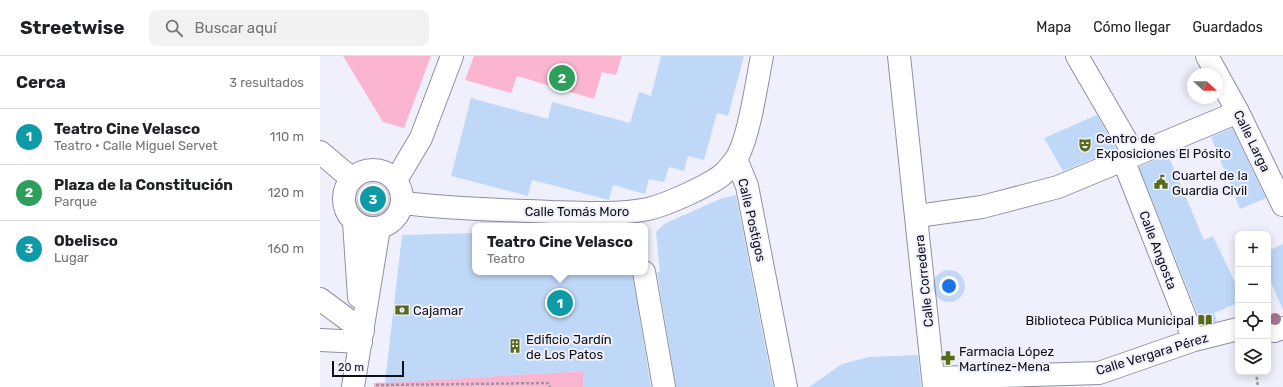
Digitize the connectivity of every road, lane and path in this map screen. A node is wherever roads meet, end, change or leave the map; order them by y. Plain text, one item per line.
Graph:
1 (452, 56) edge
2 (762, 56) edge
3 (899, 56) edge
4 (1077, 56) edge
5 (1207, 56) edge
6 (1238, 112) junction
7 (320, 152) edge
8 (1129, 157) junction
9 (736, 159) junction
10 (352, 179) junction
11 (396, 180) junction
12 (403, 203) junction
13 (1283, 205) edge
14 (917, 216) junction
15 (635, 219) edge
16 (354, 222) junction
17 (379, 228) junction
18 (645, 275) edge
19 (320, 299) edge
20 (1283, 328) edge
21 (1271, 330) edge
22 (1232, 331) edge
23 (362, 337) junction
24 (320, 340) edge
25 (1194, 340) junction
26 (1256, 375) edge
27 (934, 382) edge
28 (354, 385) edge
29 (385, 386) edge
30 (550, 387) edge
31 (664, 387) edge
32 (786, 387) edge
33 (1258, 387) edge

1 - 11 street
2 - 9 street
3 - 14 street, Calle Corredera
4 - 8 street, Calle Angosta
5 - 6 street, Calle Larga
6 - 8 street
6 - 13 street, Calle Larga
7 - 10 street
8 - 14 street
8 - 25 street, Calle Angosta
9 - 15 street, Calle Tomás Moro
9 - 32 street, Calle Postigos
10 - 11 street
10 - 16 street
11 - 12 street
12 - 15 street, Calle Tomás Moro
12 - 17 street
14 - 27 street, Calle Corredera
16 - 17 street
16 - 23 street
17 - 23 street
18 - 31 street
19 - 23 street
20 - 21 street
22 - 25 street, Calle Vergara Pérez
23 - 24 street
23 - 28 street
25 - 27 street, Calle Vergara Pérez
26 - 33 path
28 - 29 path
29 - 30 path

